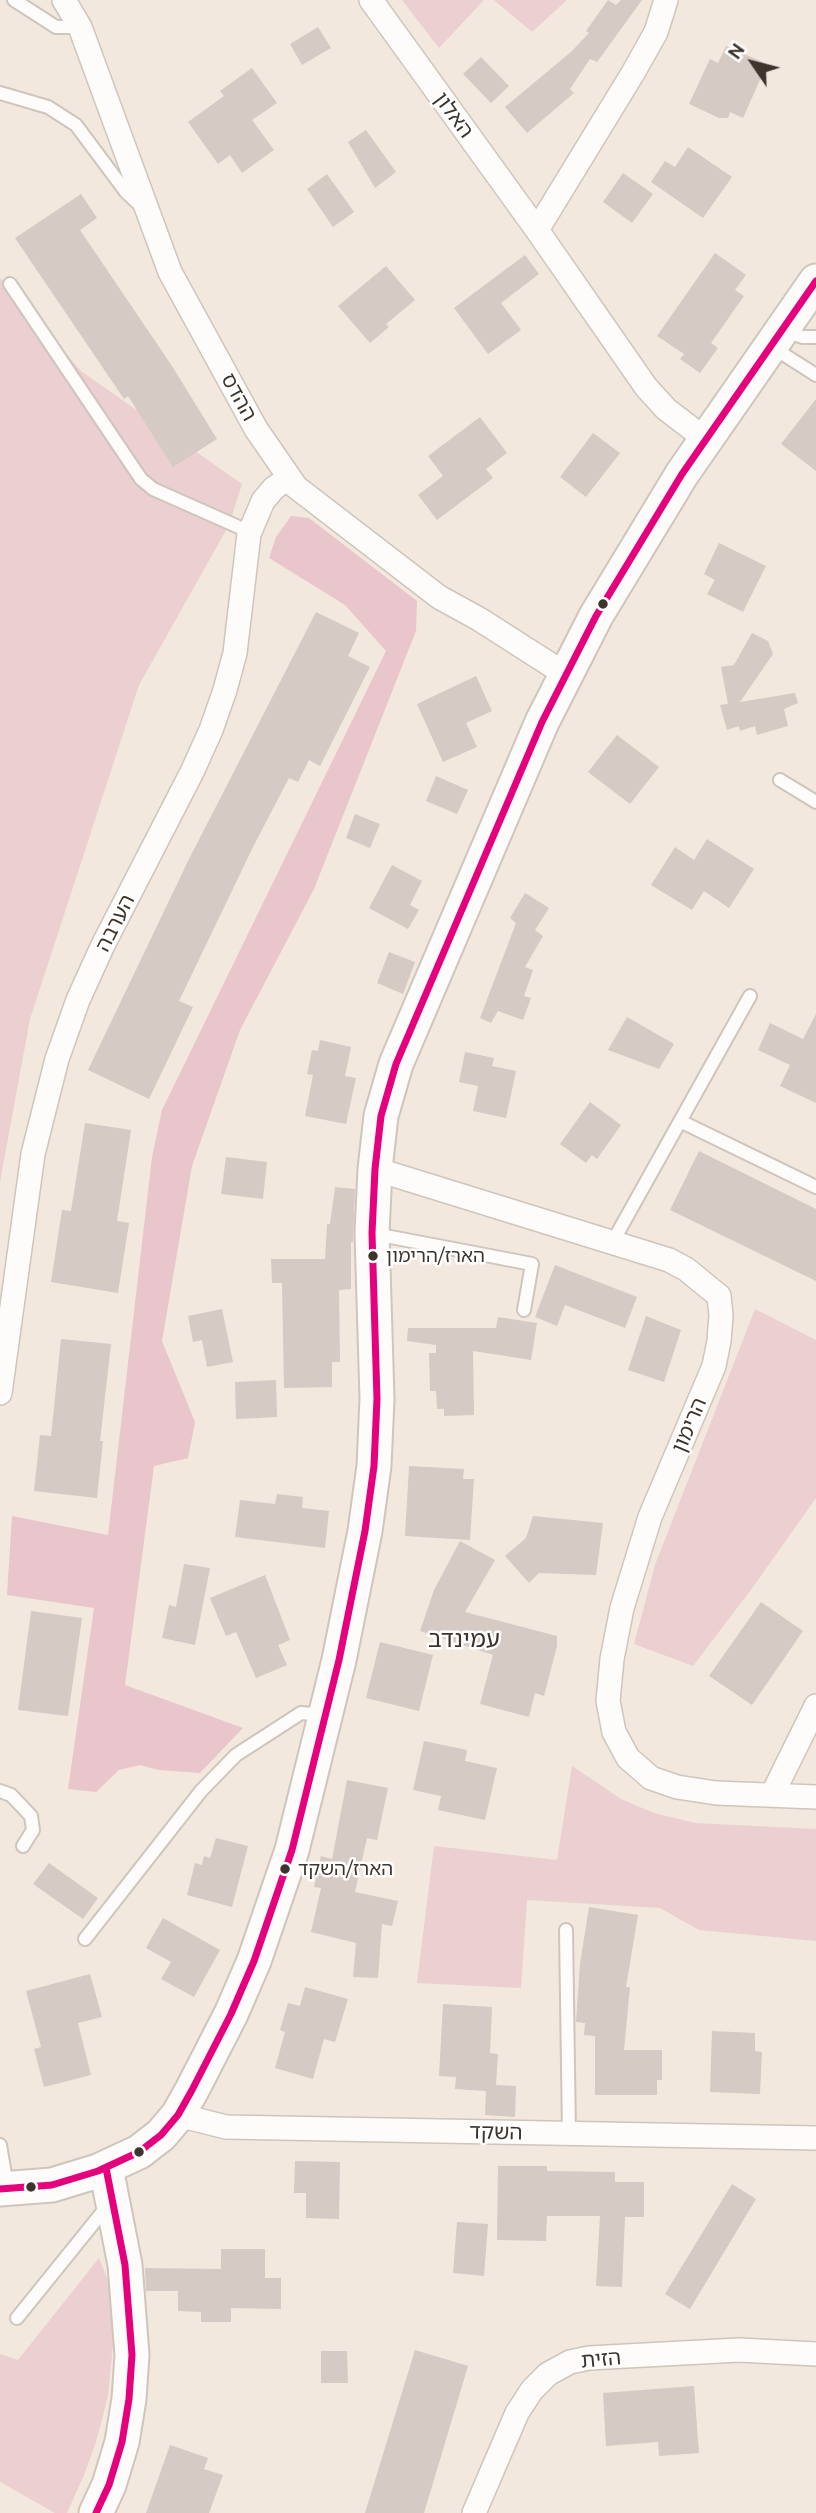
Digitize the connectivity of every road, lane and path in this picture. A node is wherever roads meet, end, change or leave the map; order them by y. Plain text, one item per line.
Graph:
1 (14, 0) edge
2 (64, 0) edge
3 (371, 0) edge
4 (666, 0) edge
5 (80, 27) junction
6 (0, 93) edge
7 (149, 214) junction
8 (537, 230) junction
9 (816, 281) edge
10 (10, 284) dead end
11 (816, 337) edge
12 (776, 338) junction
13 (816, 375) edge
14 (705, 439) junction
15 (289, 478) junction
16 (250, 532) junction
17 (565, 674) junction
18 (780, 780) dead end
19 (816, 802) edge
20 (750, 996) dead end
21 (680, 1121) junction
22 (375, 1169) junction
23 (816, 1187) edge
24 (372, 1233) junction
25 (612, 1243) junction
26 (524, 1310) dead end
27 (0, 1393) edge
28 (816, 1706) edge
29 (327, 1715) junction
30 (792, 1754) junction
31 (816, 1754) edge
32 (0, 1791) edge
33 (772, 1795) junction
34 (816, 1797) edge
35 (23, 1846) dead end
36 (566, 1930) dead end
37 (85, 1939) dead end
38 (178, 2115) junction
39 (569, 2134) junction
40 (816, 2138) edge
41 (0, 2146) edge
42 (106, 2168) junction
43 (4, 2189) edge
44 (113, 2200) junction
45 (17, 2318) dead end
46 (816, 2354) edge
47 (96, 2513) edge
48 (474, 2513) edge

1 - 5 lane
2 - 5 street, ההדס
3 - 8 street, האלון
4 - 8 street
5 - 7 street, ההדס
6 - 7 lane
7 - 15 street, ההדס
8 - 14 street, האלון
9 - 12 street
10 - 16 lane
11 - 12 lane
12 - 13 lane
12 - 14 street
14 - 17 street
15 - 16 street, הערבה
15 - 17 street, ההדס
16 - 27 street, הערבה
17 - 22 street
18 - 19 lane
20 - 21 lane
21 - 23 lane
21 - 25 lane
22 - 24 street
22 - 25 street, הרימון
24 - 26 lane
24 - 29 street
25 - 33 street, הרימון
28 - 30 street
29 - 37 lane
29 - 38 street
30 - 31 street
30 - 33 street
32 - 35 lane
33 - 34 street
36 - 39 lane
38 - 39 street, השקד
38 - 42 street
39 - 40 street, השקד
41 - 43 lane
42 - 43 street
42 - 44 street
44 - 45 lane
44 - 47 street
46 - 48 street, הזית

